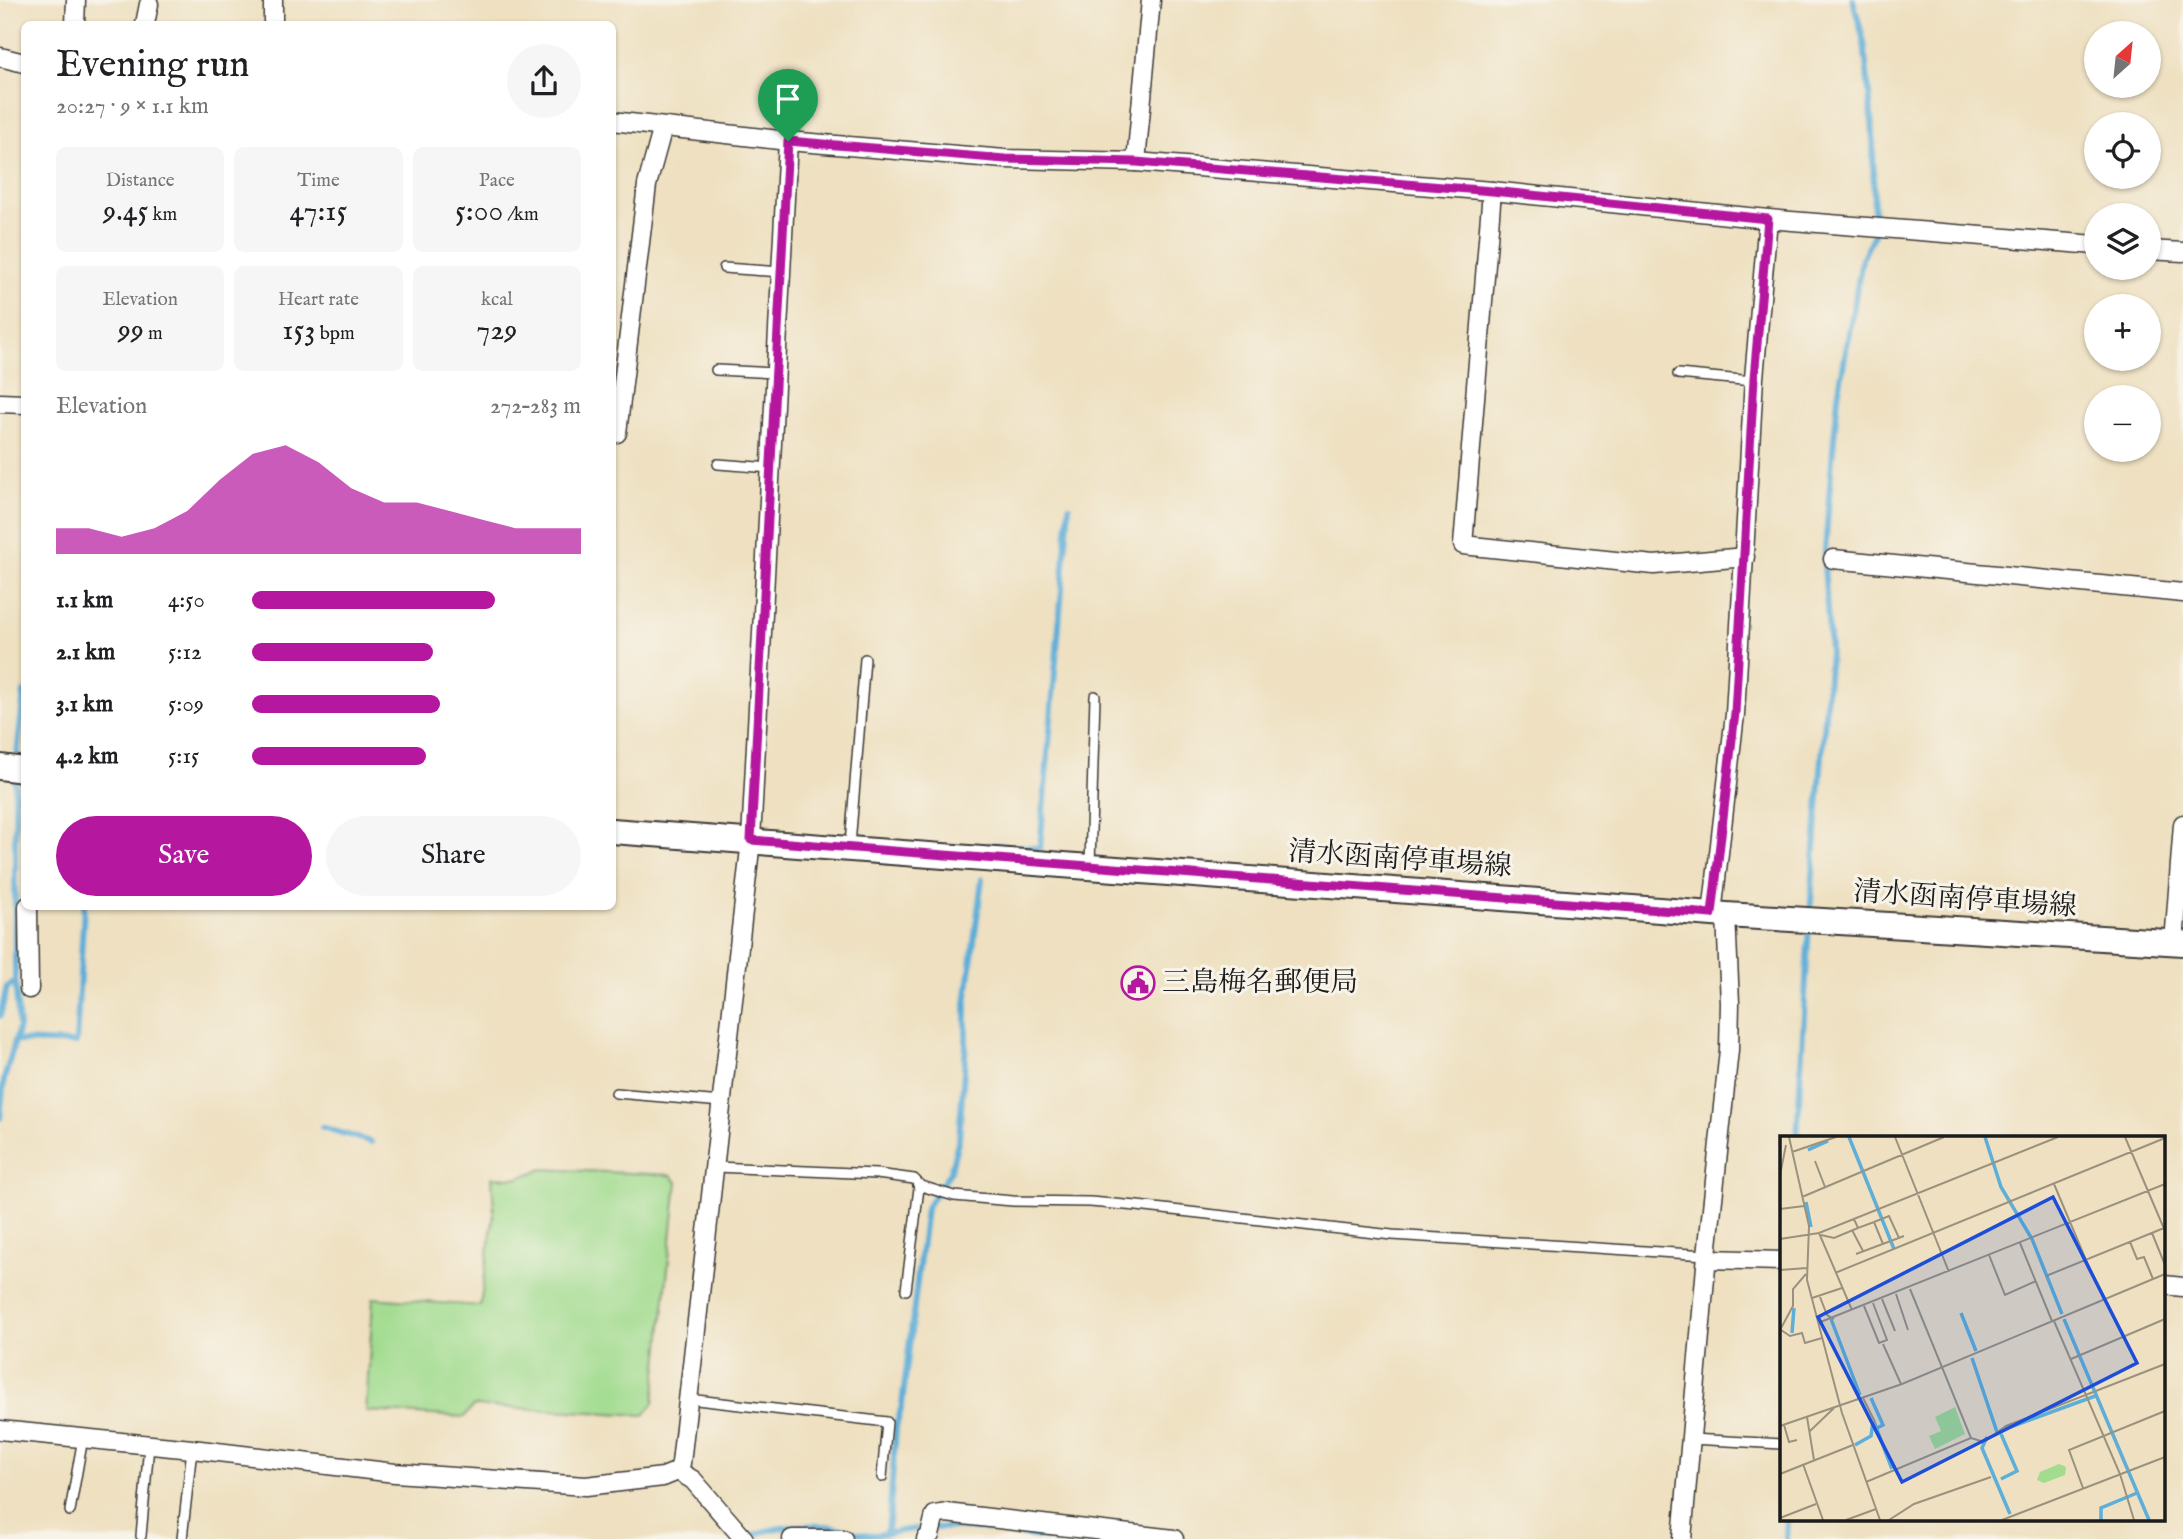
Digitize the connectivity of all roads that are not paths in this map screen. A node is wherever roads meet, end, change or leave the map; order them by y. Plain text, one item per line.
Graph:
1 (76, 0) edge
2 (272, 0) edge
3 (1151, 0) edge
4 (149, 4) dead end
5 (75, 21) edge
6 (146, 21) edge
7 (273, 21) edge
8 (0, 57) edge
9 (21, 62) edge
10 (616, 121) edge
11 (663, 127) junction
12 (788, 141) junction
13 (1136, 162) junction
14 (1492, 191) junction
15 (1768, 219) junction
16 (2084, 244) edge
17 (2161, 251) edge
18 (2183, 252) edge
19 (724, 268) dead end
20 (781, 272) junction
21 (716, 370) dead end
22 (776, 373) junction
23 (1678, 374) dead end
24 (1754, 381) junction
25 (0, 403) edge
26 (21, 404) edge
27 (617, 433) dead end
28 (718, 464) dead end
29 (771, 468) junction
30 (1745, 557) junction
31 (1833, 559) dead end
32 (2183, 593) edge
33 (865, 659) dead end
34 (1095, 696) dead end
35 (0, 767) edge
36 (21, 770) edge
37 (2183, 824) edge
38 (616, 831) edge
39 (751, 840) junction
40 (849, 848) junction
41 (1090, 866) junction
42 (28, 910) edge
43 (1719, 915) junction
44 (2179, 943) edge
45 (29, 989) dead end
46 (616, 1093) dead end
47 (723, 1102) junction
48 (716, 1167) junction
49 (918, 1185) junction
50 (1707, 1257) junction
51 (1780, 1261) edge
52 (906, 1290) dead end
53 (688, 1399) junction
54 (0, 1430) edge
55 (83, 1438) junction
56 (1691, 1439) junction
57 (149, 1444) junction
58 (1780, 1444) edge
59 (192, 1449) junction
60 (678, 1471) junction
61 (882, 1477) dead end
62 (70, 1511) dead end
63 (929, 1532) edge
64 (740, 1534) edge
65 (141, 1535) dead end
66 (182, 1539) edge
67 (792, 1539) edge
68 (843, 1539) edge
69 (1174, 1539) edge
70 (1682, 1539) edge

1 - 5 street
2 - 7 street
3 - 13 street
4 - 6 street
8 - 9 street
10 - 11 street
11 - 12 street
11 - 27 street
12 - 13 street
12 - 20 street
13 - 14 street
14 - 15 street
14 - 30 street
15 - 16 street
15 - 24 street
17 - 18 street
19 - 20 lane
20 - 22 street
21 - 22 lane
22 - 29 street
23 - 24 lane
24 - 30 street
25 - 26 street
28 - 29 lane
29 - 39 street
30 - 43 street
31 - 32 street
33 - 40 lane
34 - 41 lane
35 - 36 main road
37 - 44 street
38 - 39 main road, 清水函南停車場線
39 - 40 main road, 清水函南停車場線
39 - 47 street
40 - 41 main road, 清水函南停車場線
41 - 43 main road, 清水函南停車場線
42 - 45 street
43 - 44 main road, 清水函南停車場線
43 - 50 street
46 - 47 lane
47 - 48 street
48 - 49 lane
48 - 53 street
49 - 50 lane
49 - 52 lane
50 - 51 street
50 - 56 street
53 - 60 street
53 - 61 lane
54 - 55 street
55 - 57 street
55 - 62 lane
56 - 58 lane
56 - 70 street
57 - 59 street
57 - 65 lane
59 - 60 street
59 - 66 lane
60 - 64 street
63 - 69 street
67 - 68 street

